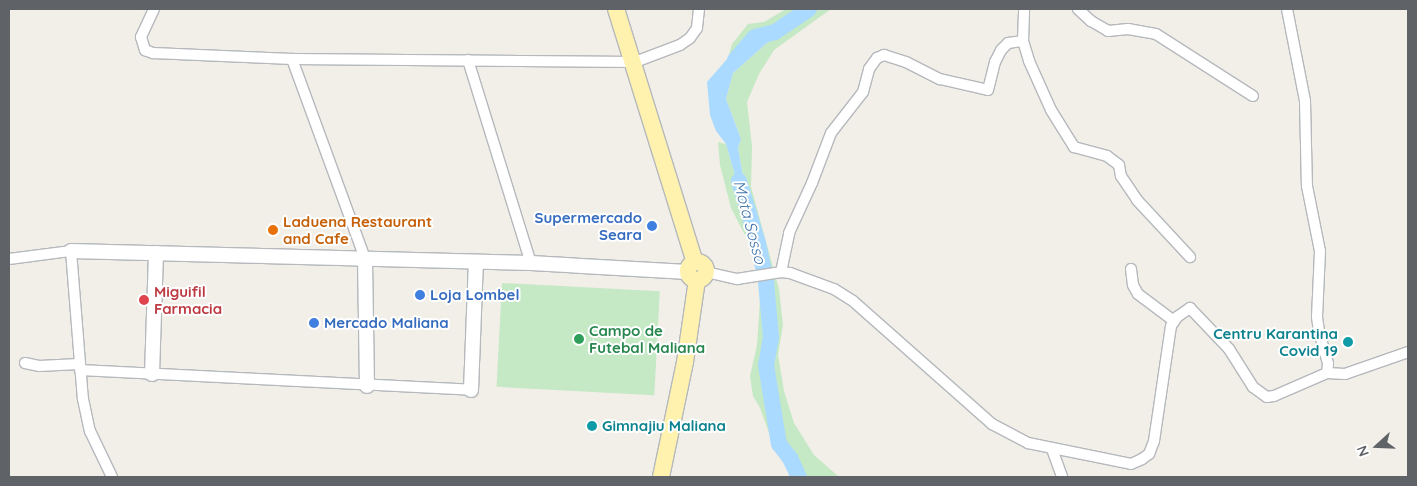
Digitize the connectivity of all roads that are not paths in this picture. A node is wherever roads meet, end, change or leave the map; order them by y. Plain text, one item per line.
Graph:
1 (154, 9) edge
2 (616, 9) edge
3 (699, 9) edge
4 (1024, 9) edge
5 (1078, 9) edge
6 (1287, 9) edge
7 (1023, 41) junction
8 (292, 59) junction
9 (468, 60) junction
10 (635, 62) junction
11 (1253, 96) dead end
12 (71, 251) junction
13 (156, 253) junction
14 (1190, 257) dead end
15 (9, 259) edge
16 (365, 259) junction
17 (476, 262) junction
18 (530, 263) junction
19 (1131, 269) dead end
20 (697, 272) junction
21 (781, 272) junction
22 (1174, 321) junction
23 (1408, 352) edge
24 (25, 364) dead end
25 (79, 367) junction
26 (1327, 373) junction
27 (152, 374) junction
28 (367, 386) junction
29 (471, 390) joint
30 (1052, 449) junction
31 (112, 477) edge
32 (661, 477) edge
33 (1062, 477) edge

1 - 8 street
2 - 10 main road
3 - 10 street
4 - 7 street
5 - 11 street
6 - 26 street
7 - 14 street
7 - 21 street
8 - 9 street
8 - 16 street
9 - 10 street
9 - 18 street
10 - 20 main road
12 - 13 street
12 - 15 street
12 - 25 street
13 - 16 street
13 - 27 street
16 - 17 street
16 - 28 street
17 - 18 street
17 - 29 street
18 - 20 street
19 - 22 street
20 - 21 street
20 - 32 main road
21 - 30 street
22 - 26 street
22 - 30 street
23 - 26 street
24 - 25 street
25 - 27 street
25 - 31 street
27 - 28 street
28 - 29 street
30 - 33 street

